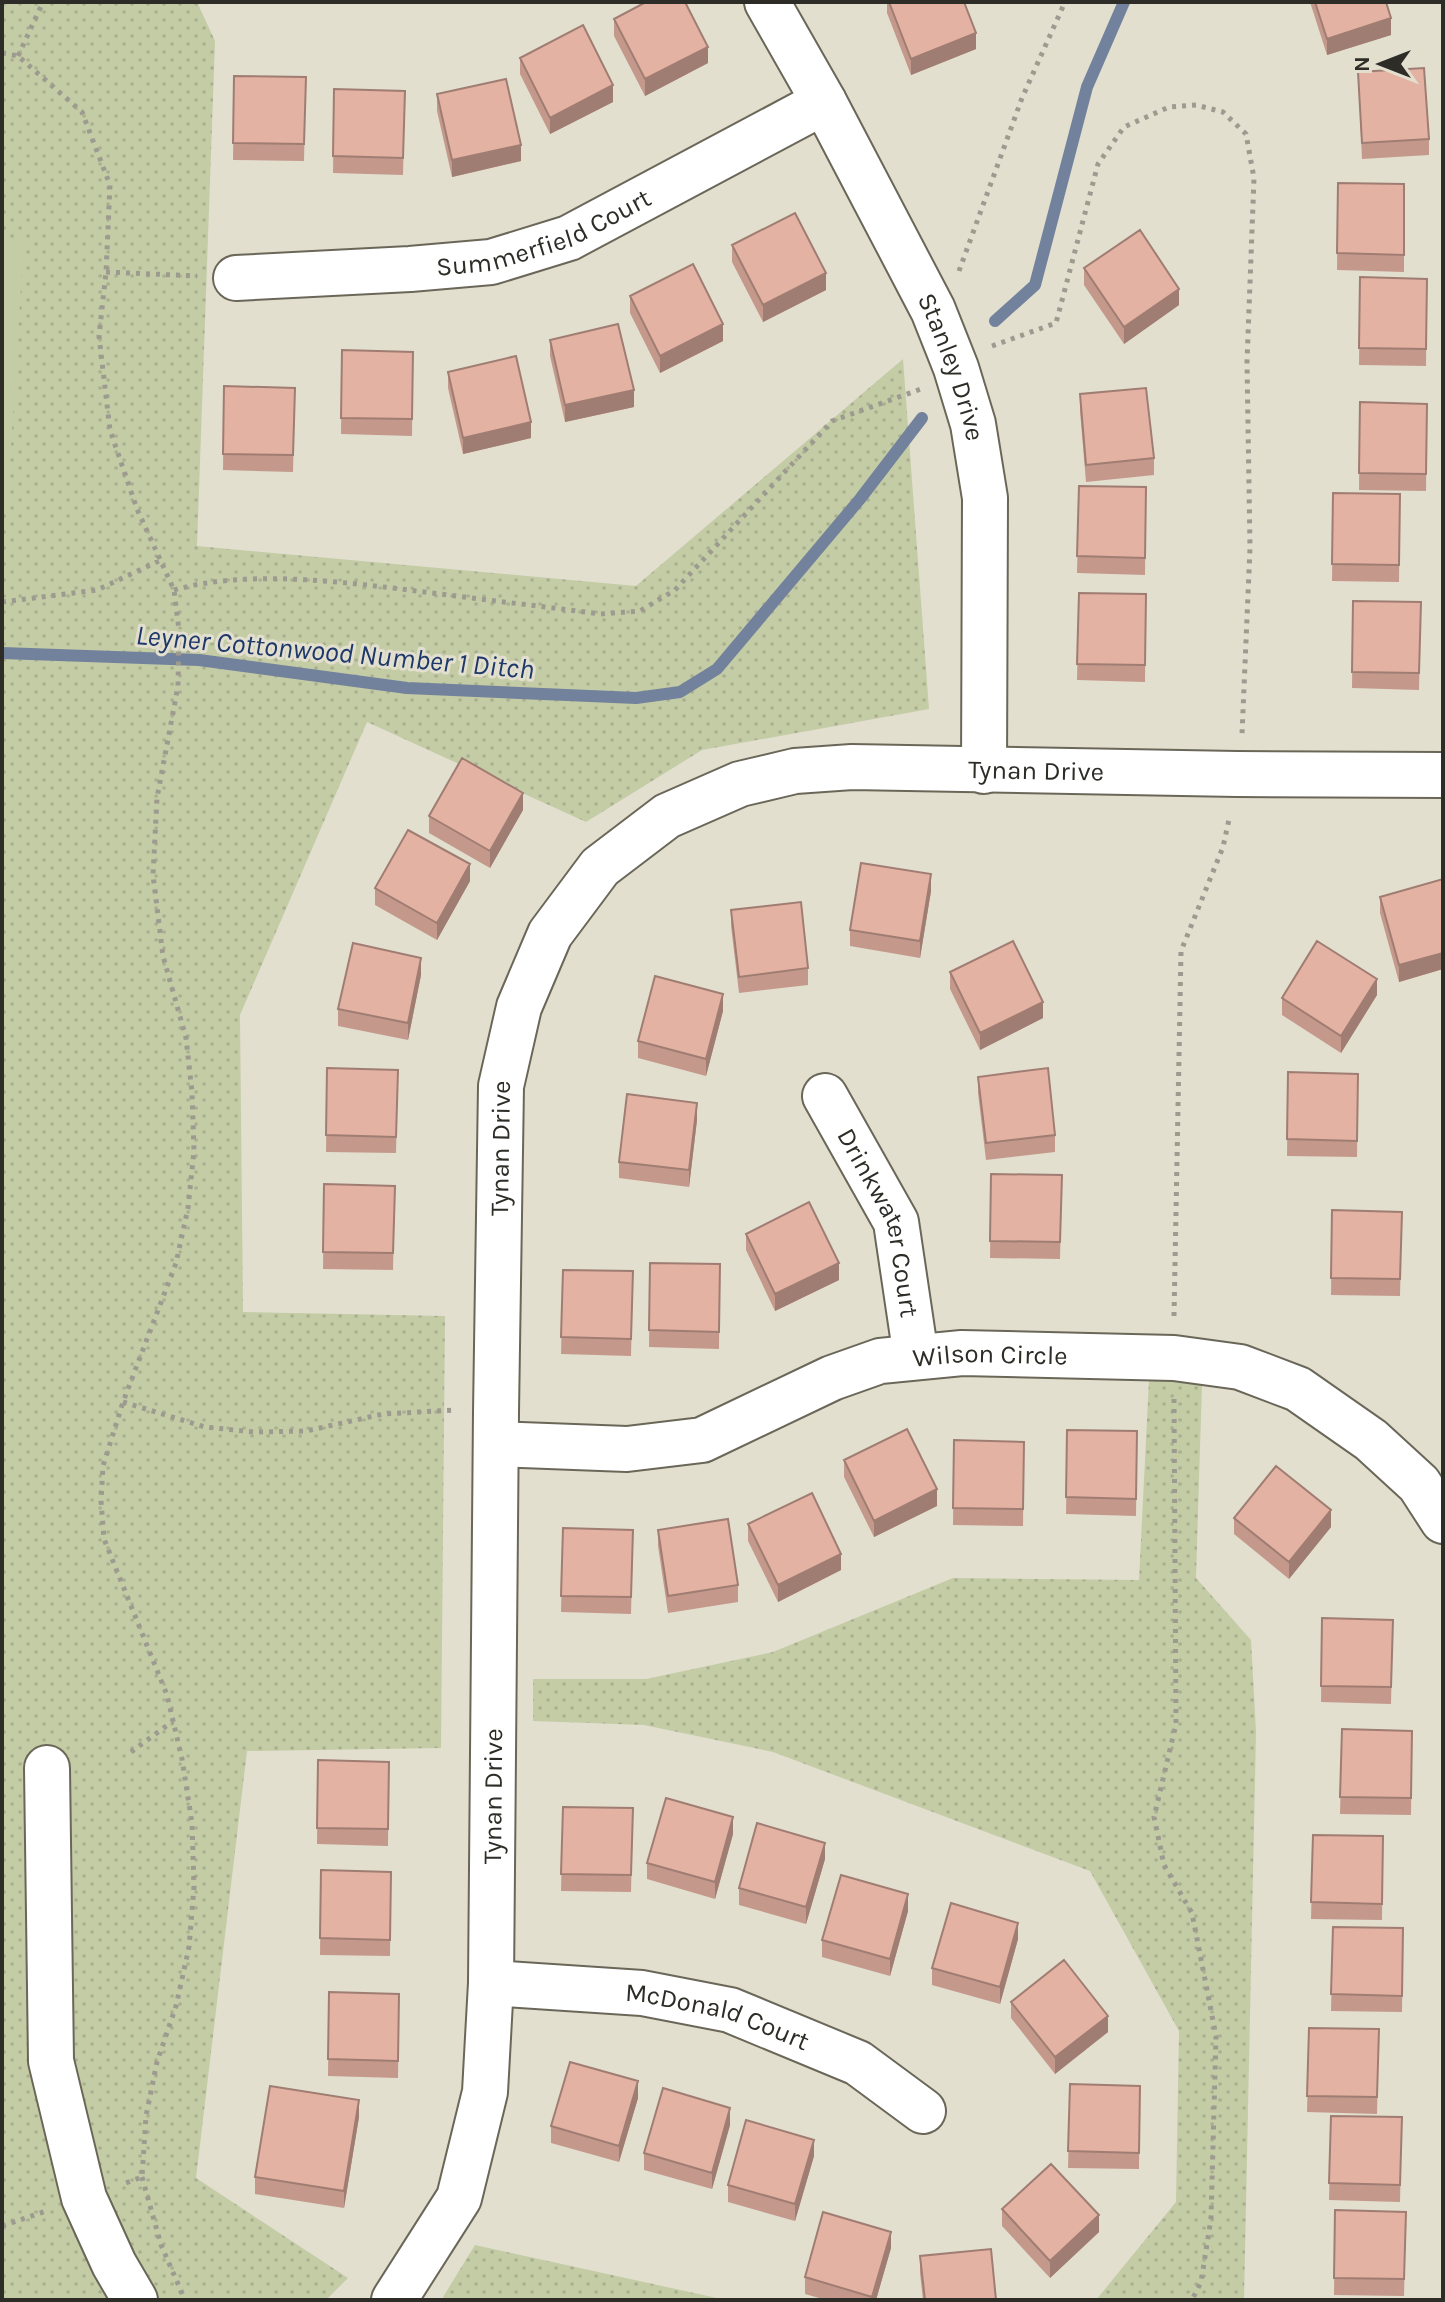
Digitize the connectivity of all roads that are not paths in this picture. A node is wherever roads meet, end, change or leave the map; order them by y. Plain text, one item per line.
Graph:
1 (767, 2) edge
2 (824, 102) junction
3 (236, 278) dead end
4 (984, 771) junction
5 (1443, 775) edge
6 (825, 1096) dead end
7 (916, 1357) junction
8 (496, 1444) junction
9 (1431, 1475) edge
10 (1443, 1521) edge
11 (47, 1768) dead end
12 (491, 1983) junction
13 (923, 2111) dead end
14 (135, 2300) edge
15 (394, 2300) edge

1 - 2 street, Stanley Drive
2 - 3 street, Summerfield Court
2 - 4 street, Stanley Drive
4 - 5 street, Tynan Drive
4 - 8 street, Tynan Drive
6 - 7 street, Drinkwater Court
7 - 8 street, Wilson Circle
7 - 9 street, Wilson Circle
8 - 12 street, Tynan Drive
9 - 10 street, Wilson Circle
11 - 14 street
12 - 13 street, McDonald Court
12 - 15 street, Tynan Drive

